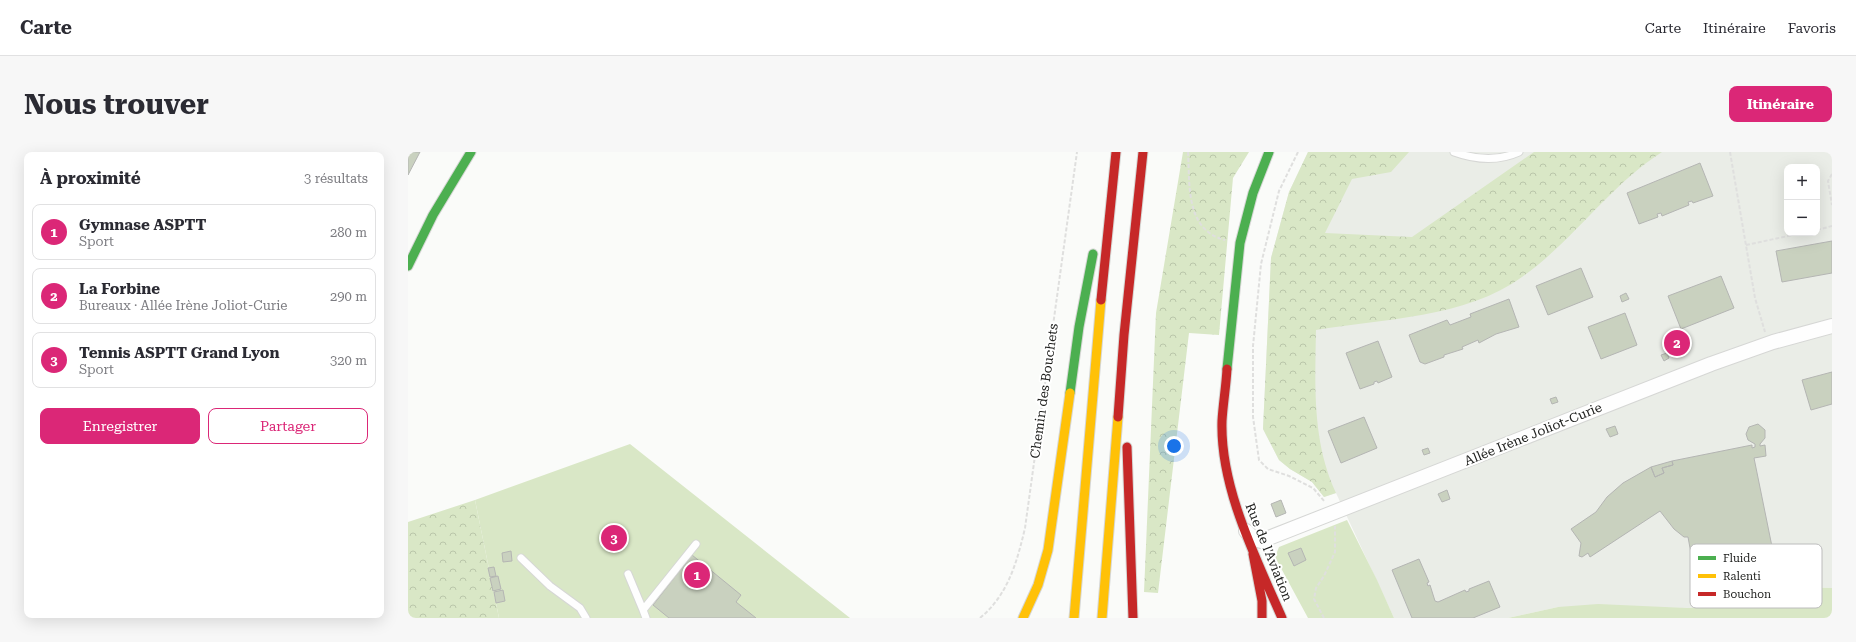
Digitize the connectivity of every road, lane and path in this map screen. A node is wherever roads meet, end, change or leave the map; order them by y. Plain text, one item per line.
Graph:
1 (471, 152) edge
2 (1077, 152) edge
3 (1116, 152) edge
4 (1143, 152) edge
5 (1188, 152) edge
6 (1269, 152) edge
7 (1298, 152) edge
8 (1454, 152) edge
9 (1518, 152) edge
10 (1730, 152) edge
11 (1114, 171) junction
12 (1832, 174) edge
13 (1832, 205) edge
14 (1832, 226) edge
15 (1820, 229) edge
16 (1099, 230) dead end
17 (1788, 236) edge
18 (1240, 243) junction
19 (1095, 244) dead end
20 (1746, 245) junction
21 (408, 266) edge
22 (1832, 326) edge
23 (1124, 335) junction
24 (1763, 336) dead end
25 (1227, 376) junction
26 (1233, 442) dead end
27 (1331, 515) junction
28 (1248, 525) junction
29 (696, 544) dead end
30 (1254, 554) junction
31 (521, 558) dead end
32 (628, 574) dead end
33 (643, 610) junction
34 (586, 618) edge
35 (646, 618) edge
36 (980, 618) edge
37 (1023, 618) edge
38 (1074, 618) edge
39 (1102, 618) edge
40 (1133, 618) edge
41 (1262, 618) edge
42 (1282, 618) edge
43 (1324, 618) edge

1 - 21 main road
2 - 36 path, Chemin des Bouchets
3 - 11 main road
4 - 23 main road
5 - 18 path
6 - 18 main road, Rue de l'Aviation
7 - 27 path
8 - 9 lane
10 - 20 path
11 - 16 main road
11 - 38 main road
12 - 13 path
14 - 15 path
17 - 20 path
18 - 25 main road, Rue de l'Aviation
19 - 37 main road
20 - 24 path
22 - 27 street, Allée Irène Joliot-Curie
23 - 39 main road
23 - 40 main road
25 - 26 main road, Rue de l'Aviation
25 - 28 main road, Rue de l'Aviation
27 - 28 street, Allée Irène Joliot-Curie
27 - 43 path
28 - 30 main road, Rue de l'Aviation
29 - 33 lane
30 - 41 main road
30 - 42 main road, Rue de l'Aviation
31 - 34 lane
32 - 33 lane
33 - 35 lane

